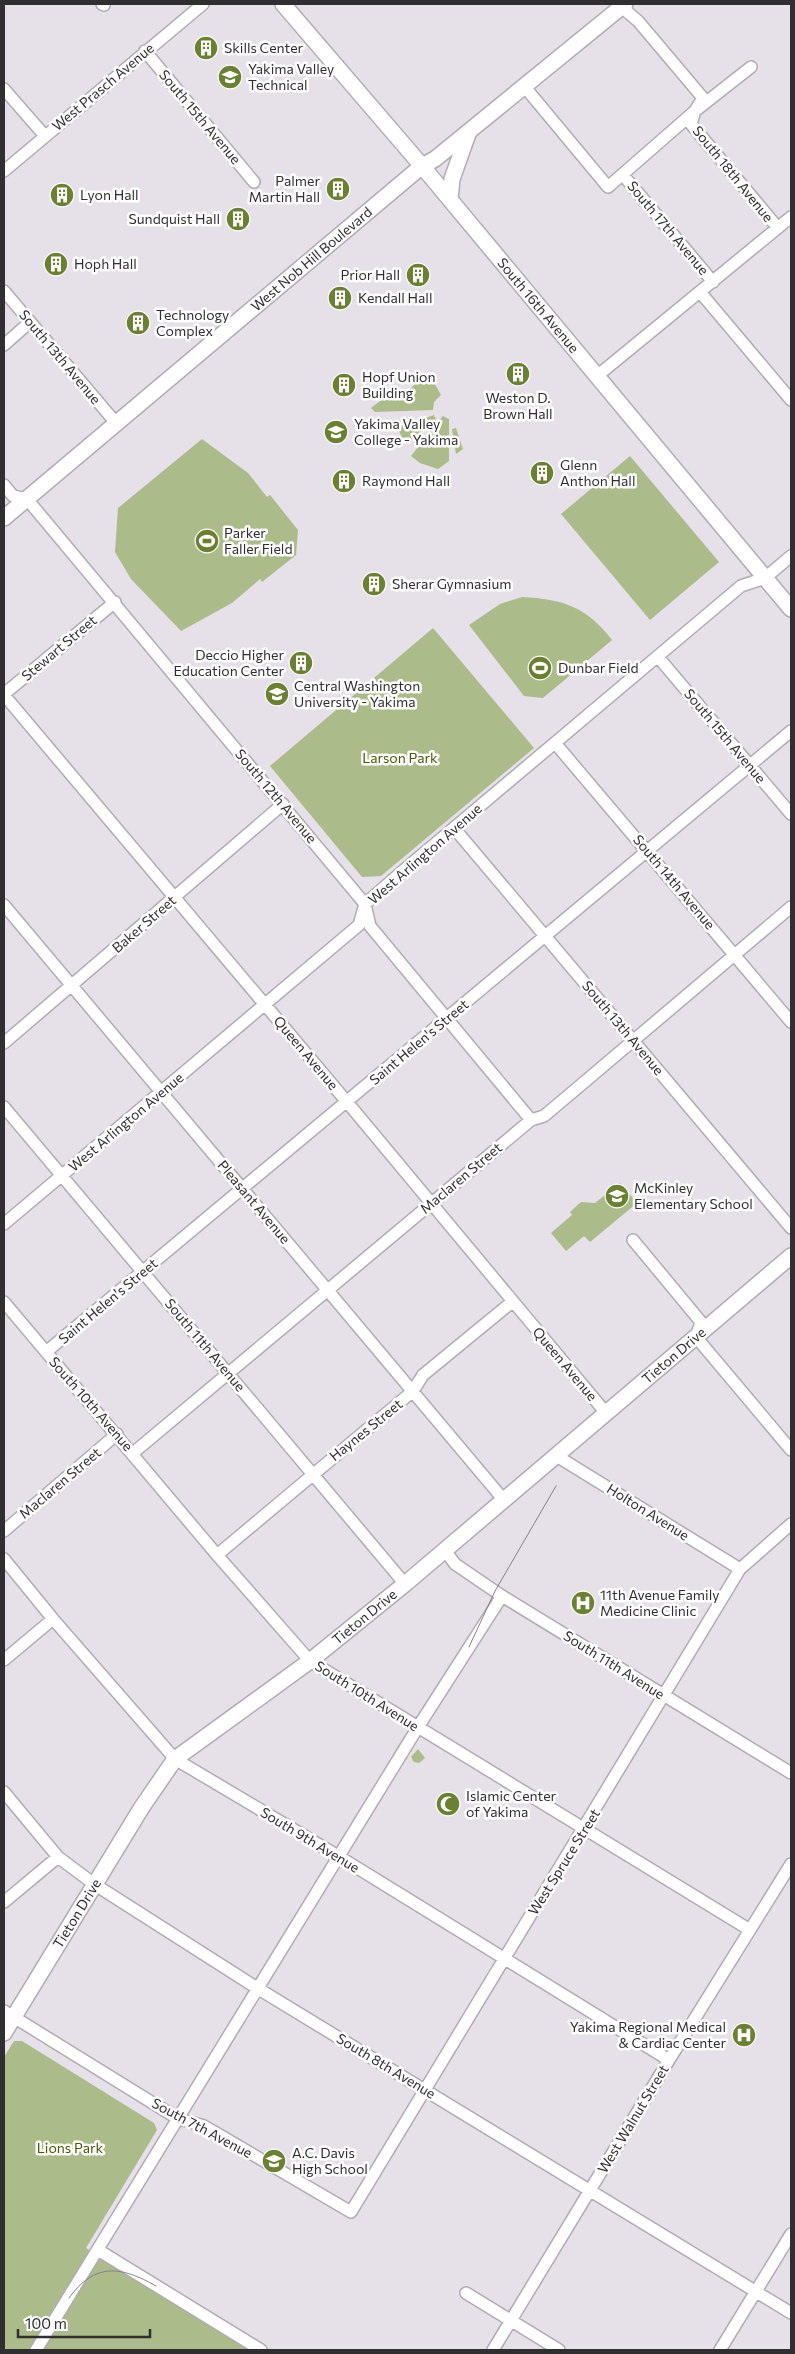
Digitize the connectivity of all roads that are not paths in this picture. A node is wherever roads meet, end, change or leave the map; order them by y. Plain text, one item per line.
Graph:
1 (203, 4) edge
2 (283, 4) edge
3 (621, 5) edge
4 (145, 52) junction
5 (751, 67) dead end
6 (524, 86) junction
7 (4, 89) edge
8 (695, 111) junction
9 (467, 133) junction
10 (45, 136) junction
11 (422, 166) junction
12 (4, 171) edge
13 (623, 174) junction
14 (254, 182) dead end
15 (451, 201) junction
16 (791, 217) edge
17 (778, 228) junction
18 (713, 282) junction
19 (4, 291) edge
20 (700, 292) junction
21 (30, 322) junction
22 (4, 345) edge
23 (597, 376) junction
24 (791, 400) edge
25 (116, 423) junction
26 (4, 485) edge
27 (27, 499) junction
28 (4, 518) edge
29 (791, 556) edge
30 (765, 578) junction
31 (115, 602) junction
32 (791, 609) edge
33 (658, 657) junction
34 (4, 694) edge
35 (791, 731) edge
36 (555, 743) junction
37 (750, 765) junction
38 (283, 804) junction
39 (791, 814) edge
40 (454, 828) junction
41 (649, 852) junction
42 (174, 897) junction
43 (365, 904) junction
44 (4, 905) edge
45 (791, 907) edge
46 (546, 936) junction
47 (734, 955) junction
48 (72, 985) junction
49 (266, 1005) junction
50 (447, 1018) junction
51 (791, 1022) edge
52 (633, 1040) junction
53 (4, 1043) edge
54 (161, 1093) junction
55 (347, 1102) junction
56 (4, 1107) edge
57 (531, 1120) junction
58 (62, 1176) junction
59 (243, 1189) junction
60 (430, 1203) junction
61 (4, 1224) edge
62 (791, 1228) edge
63 (633, 1240) dead end
64 (791, 1256) edge
65 (144, 1272) junction
66 (328, 1289) junction
67 (4, 1302) edge
68 (512, 1302) junction
69 (696, 1337) junction
70 (46, 1352) junction
71 (229, 1373) junction
72 (413, 1392) junction
73 (606, 1413) junction
74 (117, 1434) junction
75 (791, 1450) edge
76 (133, 1453) junction
77 (555, 1455) junction
78 (313, 1474) junction
79 (503, 1499) junction
80 (791, 1524) edge
81 (4, 1531) edge
82 (444, 1550) junction
83 (217, 1555) junction
84 (4, 1559) edge
85 (740, 1569) junction
86 (405, 1584) junction
87 (502, 1596) junction
88 (53, 1619) junction
89 (4, 1660) edge
90 (310, 1661) junction
91 (664, 1696) junction
92 (418, 1727) junction
93 (175, 1759) junction
94 (791, 1773) edge
95 (4, 1792) edge
96 (584, 1828) junction
97 (338, 1856) junction
98 (58, 1857) junction
99 (791, 1864) edge
100 (94, 1884) junction
101 (4, 1902) edge
102 (750, 1930) junction
103 (504, 1958) junction
104 (257, 1988) junction
105 (9, 2014) edge
106 (4, 2033) edge
107 (668, 2060) junction
108 (425, 2090) junction
109 (177, 2118) junction
110 (590, 2190) junction
111 (351, 2212) joint
112 (791, 2234) edge
113 (98, 2250) junction
114 (466, 2292) dead end
115 (756, 2292) junction
116 (791, 2313) edge
117 (511, 2320) junction
118 (36, 2350) edge
119 (261, 2350) edge
120 (493, 2350) edge
121 (559, 2350) edge
122 (720, 2350) edge

1 - 4 street, West Prasch Avenue
2 - 11 main road, South 16th Avenue
3 - 6 main road, West Nob Hill Boulevard
3 - 8 street, South 18th Avenue
4 - 10 street, West Prasch Avenue
4 - 14 street, South 15th Avenue
5 - 8 street
6 - 9 main road, West Nob Hill Boulevard
6 - 13 street, South 17th Avenue
7 - 10 street
8 - 13 street
8 - 17 street, South 18th Avenue
9 - 11 main road, West Nob Hill Boulevard
9 - 15 main road
10 - 12 street, West Prasch Avenue
11 - 15 main road, South 16th Avenue
11 - 25 main road, West Nob Hill Boulevard
13 - 18 street, South 17th Avenue
15 - 23 main road, South 16th Avenue
16 - 17 street
17 - 18 street
18 - 20 street
19 - 21 street, South 13th Avenue
20 - 23 street
20 - 24 street, South 17th Avenue
21 - 22 street
21 - 25 street, South 13th Avenue
23 - 30 main road, South 16th Avenue
25 - 27 main road, West Nob Hill Boulevard
26 - 27 street, South 12th Avenue
27 - 28 main road, West Nob Hill Boulevard
27 - 31 street, South 12th Avenue
29 - 30 street, West Arlington Avenue
30 - 32 main road, South 16th Avenue
30 - 33 street, West Arlington Avenue
31 - 34 street, Stewart Street
31 - 38 street, South 12th Avenue
33 - 36 street, West Arlington Avenue
33 - 37 street, South 15th Avenue
34 - 42 street, Queen Avenue
35 - 37 street, Saint Helen's Street
36 - 40 street, West Arlington Avenue
36 - 41 street, South 14th Avenue
37 - 39 street, South 15th Avenue
37 - 41 street, Saint Helen's Street
38 - 42 street, Baker Street
38 - 43 street, South 12th Avenue
40 - 43 street, West Arlington Avenue
40 - 46 street, South 13th Avenue
41 - 46 street, Saint Helen's Street
41 - 47 street, South 14th Avenue
42 - 48 street, Baker Street
42 - 49 street, Queen Avenue
43 - 49 street, West Arlington Avenue
43 - 50 street, South 12th Avenue
44 - 48 street, Pleasant Avenue
45 - 47 street, Maclaren Street
46 - 50 street, Saint Helen's Street
46 - 52 street, South 13th Avenue
47 - 51 street, South 14th Avenue
47 - 52 street, Maclaren Street
48 - 53 street, Baker Street
48 - 54 street, Pleasant Avenue
49 - 54 street, West Arlington Avenue
49 - 55 street, Queen Avenue
50 - 55 street, Saint Helen's Street
50 - 57 street, South 12th Avenue
52 - 57 street, Maclaren Street
52 - 62 street, South 13th Avenue
54 - 58 street, West Arlington Avenue
54 - 59 street, Pleasant Avenue
55 - 59 street, Saint Helen's Street
55 - 60 street, Queen Avenue
56 - 58 street, South 11th Avenue
57 - 60 street, Maclaren Street
58 - 61 street, West Arlington Avenue
58 - 65 street, South 11th Avenue
59 - 65 street, Saint Helen's Street
59 - 66 street, Pleasant Avenue
60 - 66 street, Maclaren Street
60 - 68 street, Queen Avenue
63 - 69 street
64 - 69 main road, Tieton Drive
65 - 70 street, Saint Helen's Street
65 - 71 street, South 11th Avenue
66 - 71 street, Maclaren Street
66 - 72 street, Pleasant Avenue
67 - 70 street, South 10th Avenue
68 - 72 street, Haynes Street
68 - 73 street, Queen Avenue
69 - 73 main road, Tieton Drive
69 - 75 street
70 - 74 street, South 10th Avenue
71 - 76 street, Maclaren Street
71 - 78 street, South 11th Avenue
72 - 78 street, Haynes Street
72 - 79 street, Pleasant Avenue
73 - 77 main road, Tieton Drive
74 - 76 street, South 10th Avenue
74 - 81 street, Maclaren Street
76 - 83 street, South 10th Avenue
77 - 79 main road, Tieton Drive
77 - 85 street, Holton Avenue
78 - 83 street, Haynes Street
78 - 86 street, South 11th Avenue
79 - 82 main road, Tieton Drive
80 - 85 street, West Spruce Street
82 - 86 main road, Tieton Drive
82 - 87 street, South 11th Avenue
83 - 90 street, South 10th Avenue
84 - 88 street, South 9th Avenue
85 - 91 street, West Spruce Street
86 - 90 main road, Tieton Drive
87 - 91 street, South 11th Avenue
87 - 92 street
88 - 89 street
88 - 93 street, South 9th Avenue
90 - 92 street, South 10th Avenue
90 - 93 main road, Tieton Drive
91 - 94 street, South 11th Avenue
91 - 96 street, West Spruce Street
92 - 96 street, South 10th Avenue
92 - 97 street
93 - 97 street, South 9th Avenue
93 - 100 main road, Tieton Drive
95 - 98 street, South 8th Avenue
96 - 102 street, South 10th Avenue
96 - 103 street, West Spruce Street
97 - 103 street, South 9th Avenue
97 - 104 street
98 - 100 street, South 8th Avenue
98 - 101 street
99 - 102 street, West Walnut Street
100 - 104 street, South 8th Avenue
100 - 105 main road, Tieton Drive
102 - 107 street, West Walnut Street
103 - 107 street, South 9th Avenue
103 - 108 street, West Spruce Street
104 - 108 street, South 8th Avenue
104 - 109 street
105 - 106 main road, Tieton Drive
105 - 109 street, South 7th Avenue
107 - 110 street, West Walnut Street
108 - 110 street, South 8th Avenue
108 - 111 street, West Spruce Street
109 - 111 street, South 7th Avenue
109 - 113 street
110 - 115 street, South 8th Avenue
110 - 117 street, West Walnut Street
112 - 115 street
113 - 118 street
113 - 119 street
114 - 117 street
115 - 116 street, South 8th Avenue
115 - 122 street
117 - 120 street, West Walnut Street
117 - 121 street

